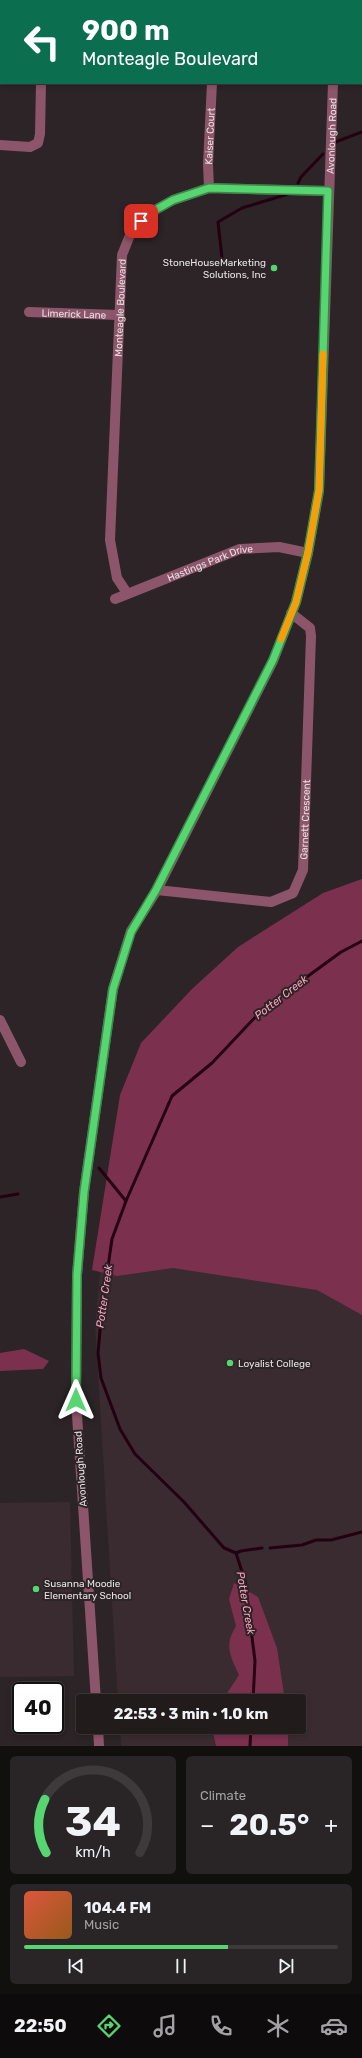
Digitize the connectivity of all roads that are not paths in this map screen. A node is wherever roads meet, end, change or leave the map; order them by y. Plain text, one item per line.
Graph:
1 (41, 84) edge
2 (212, 84) edge
3 (333, 84) edge
4 (0, 145) edge
5 (209, 188) junction
6 (328, 191) junction
7 (29, 312) dead end
8 (118, 315) junction
9 (308, 552) junction
10 (127, 593) junction
11 (115, 599) dead end
12 (291, 613) junction
13 (156, 890) junction
14 (0, 1020) edge
15 (21, 1062) dead end
16 (96, 1694) edge
17 (98, 1734) edge
18 (99, 1746) edge

1 - 4 street
2 - 5 street, Kaiser Court
3 - 6 street, Avonlough Road
5 - 6 street, Monteagle Boulevard
5 - 8 street, Monteagle Boulevard
6 - 9 street, Avonlough Road
7 - 8 street, Limerick Lane
8 - 10 street, Monteagle Boulevard
9 - 10 street, Hastings Park Drive
9 - 12 street, Avonlough Road
10 - 11 street, Hastings Park Drive
12 - 13 street, Avonlough Road
12 - 13 street, Garnett Crescent
13 - 16 street, Avonlough Road
14 - 15 street
17 - 18 street

